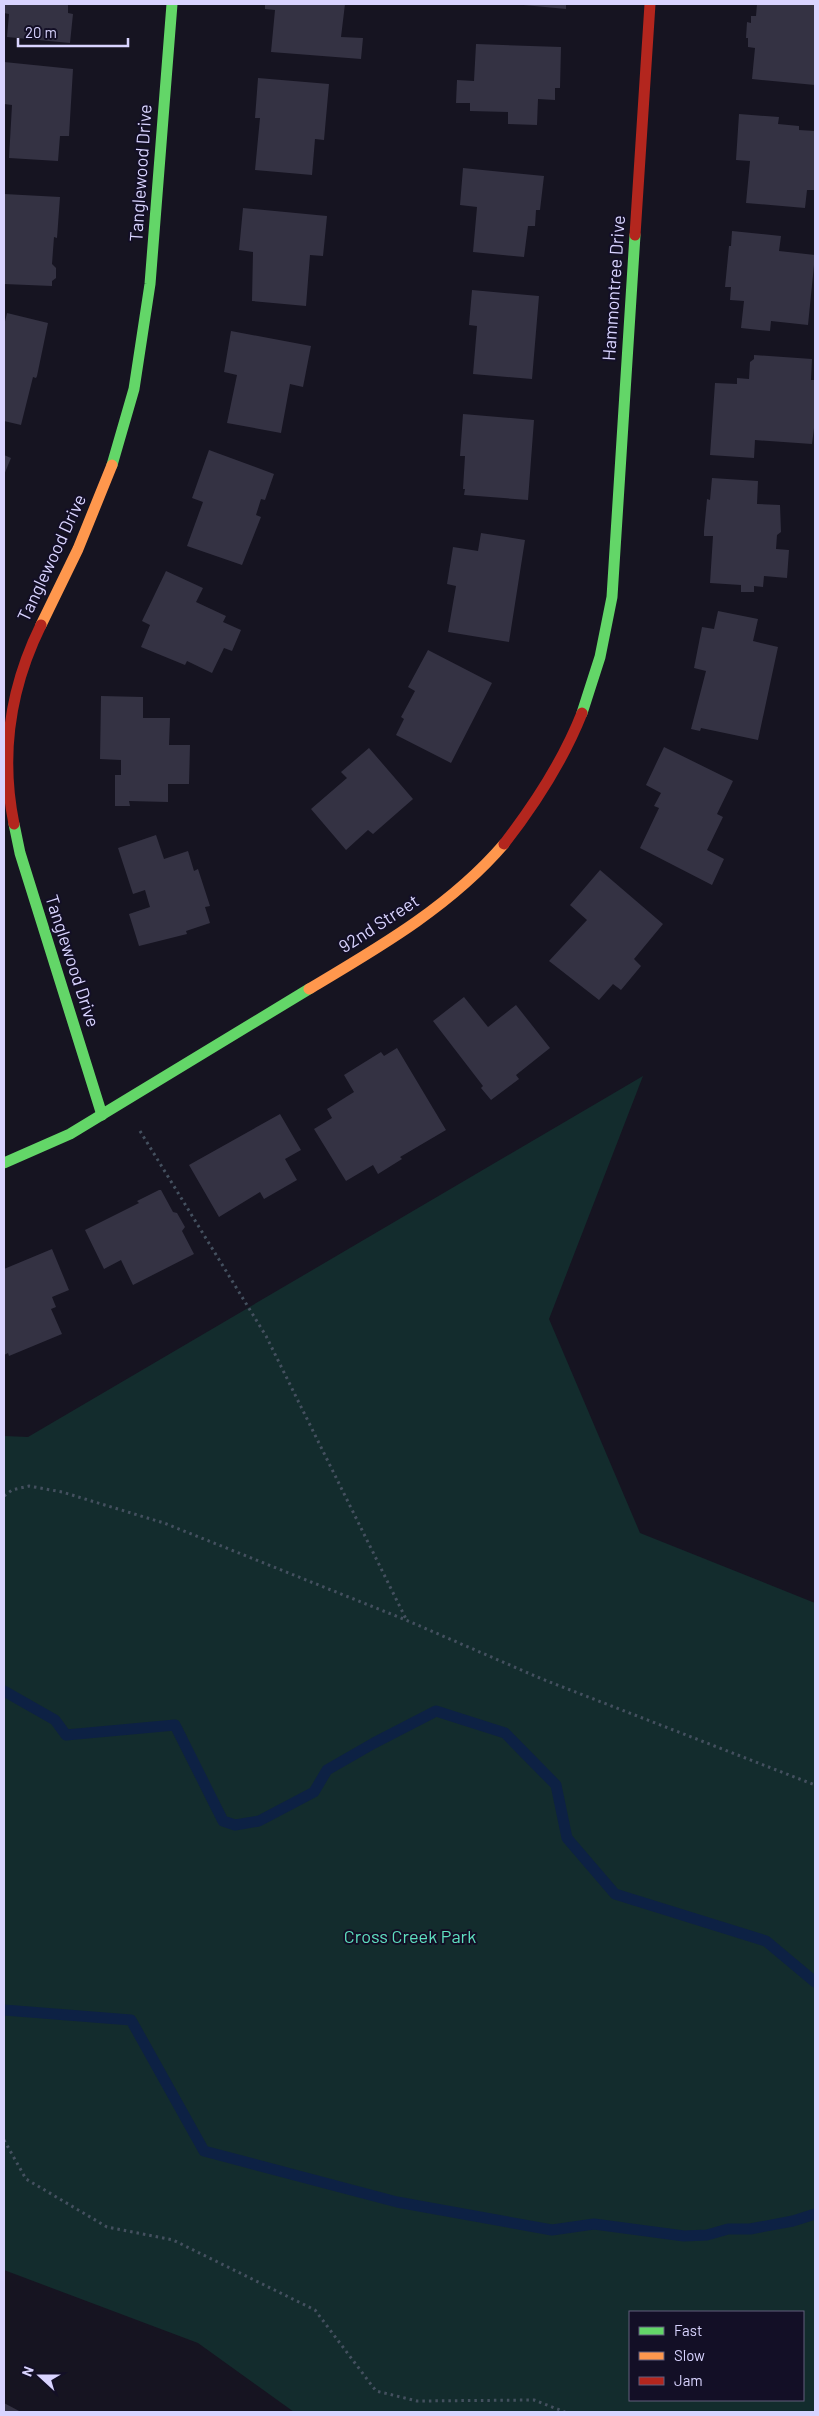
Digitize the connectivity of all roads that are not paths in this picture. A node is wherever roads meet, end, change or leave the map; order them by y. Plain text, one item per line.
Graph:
1 (172, 4) edge
2 (650, 4) edge
3 (614, 574) joint
4 (102, 1115) junction
5 (4, 1163) edge

1 - 4 street, Tanglewood Drive
2 - 3 street, Hammontree Drive
3 - 4 street, 92nd Street
4 - 5 street, 92nd Street

